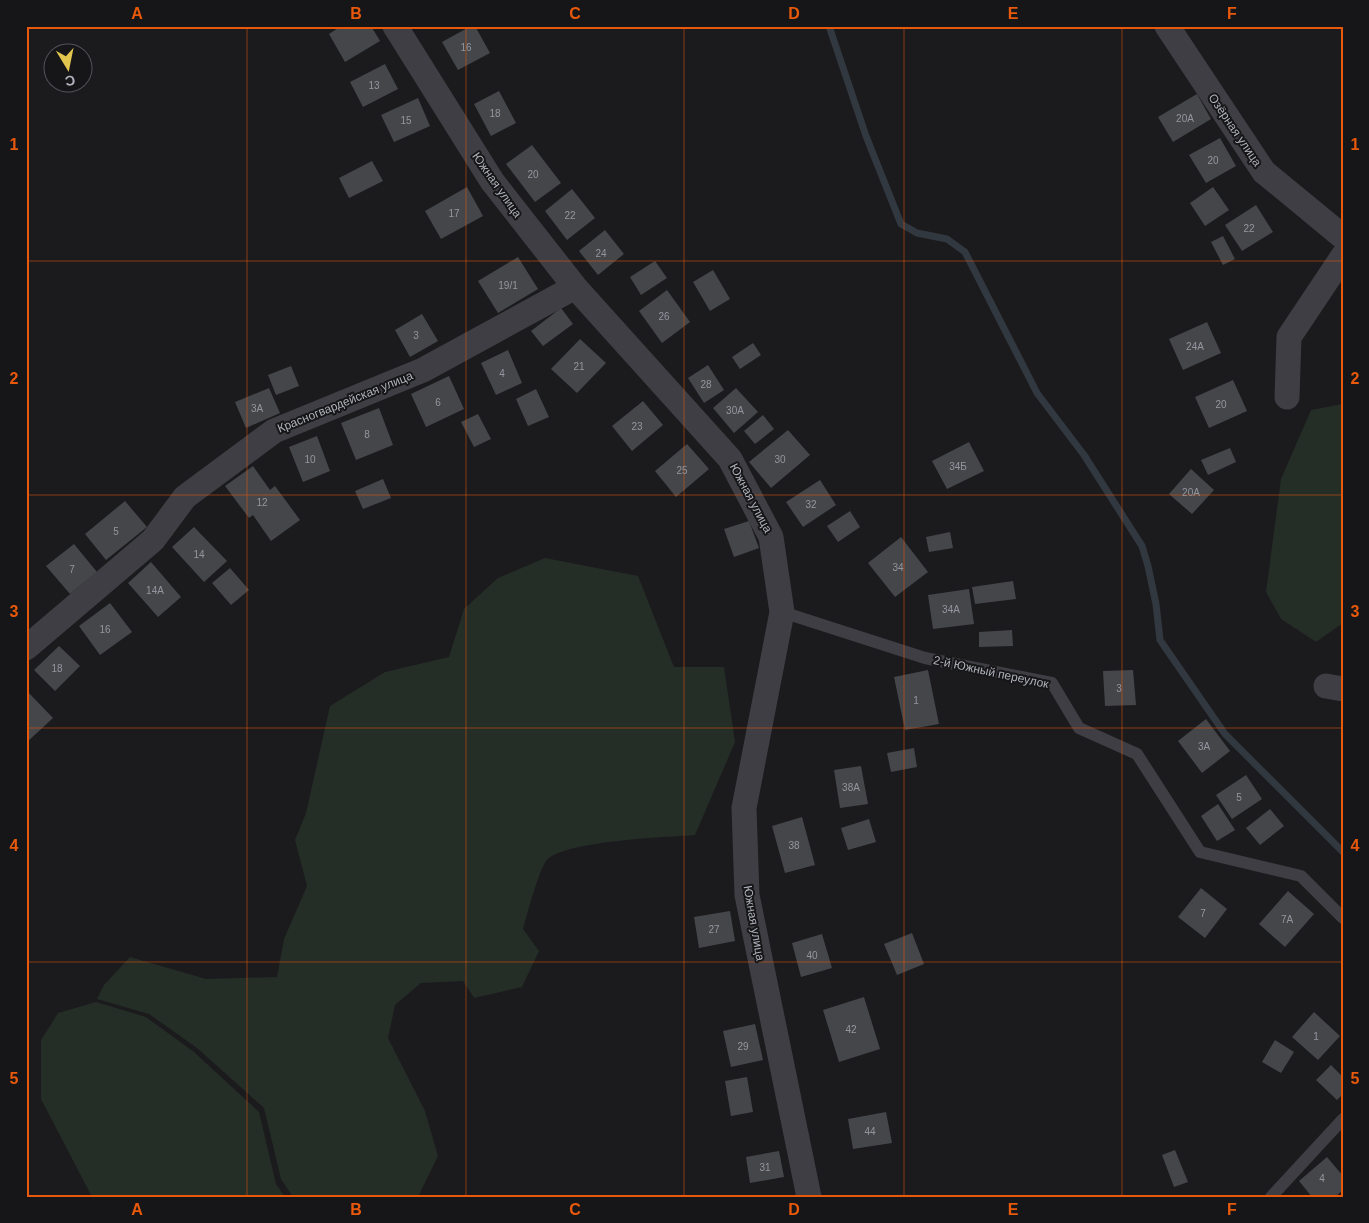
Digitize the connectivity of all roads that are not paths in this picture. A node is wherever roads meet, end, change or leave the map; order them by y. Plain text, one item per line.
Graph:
1 (395, 26) edge
2 (1167, 26) edge
3 (1343, 237) edge
4 (1343, 256) edge
5 (575, 288) junction
6 (1286, 396) dead end
7 (782, 612) junction
8 (26, 648) edge
9 (1343, 918) edge
10 (1343, 1119) edge
11 (809, 1197) edge
12 (1271, 1197) edge

1 - 5 street, Южная улица
2 - 3 street, Озёрная улица
4 - 6 street
5 - 7 street, Южная улица
5 - 8 street, Красногвардейская улица
7 - 9 lane, 2-й Южный переулок
7 - 11 street, Южная улица
10 - 12 lane

